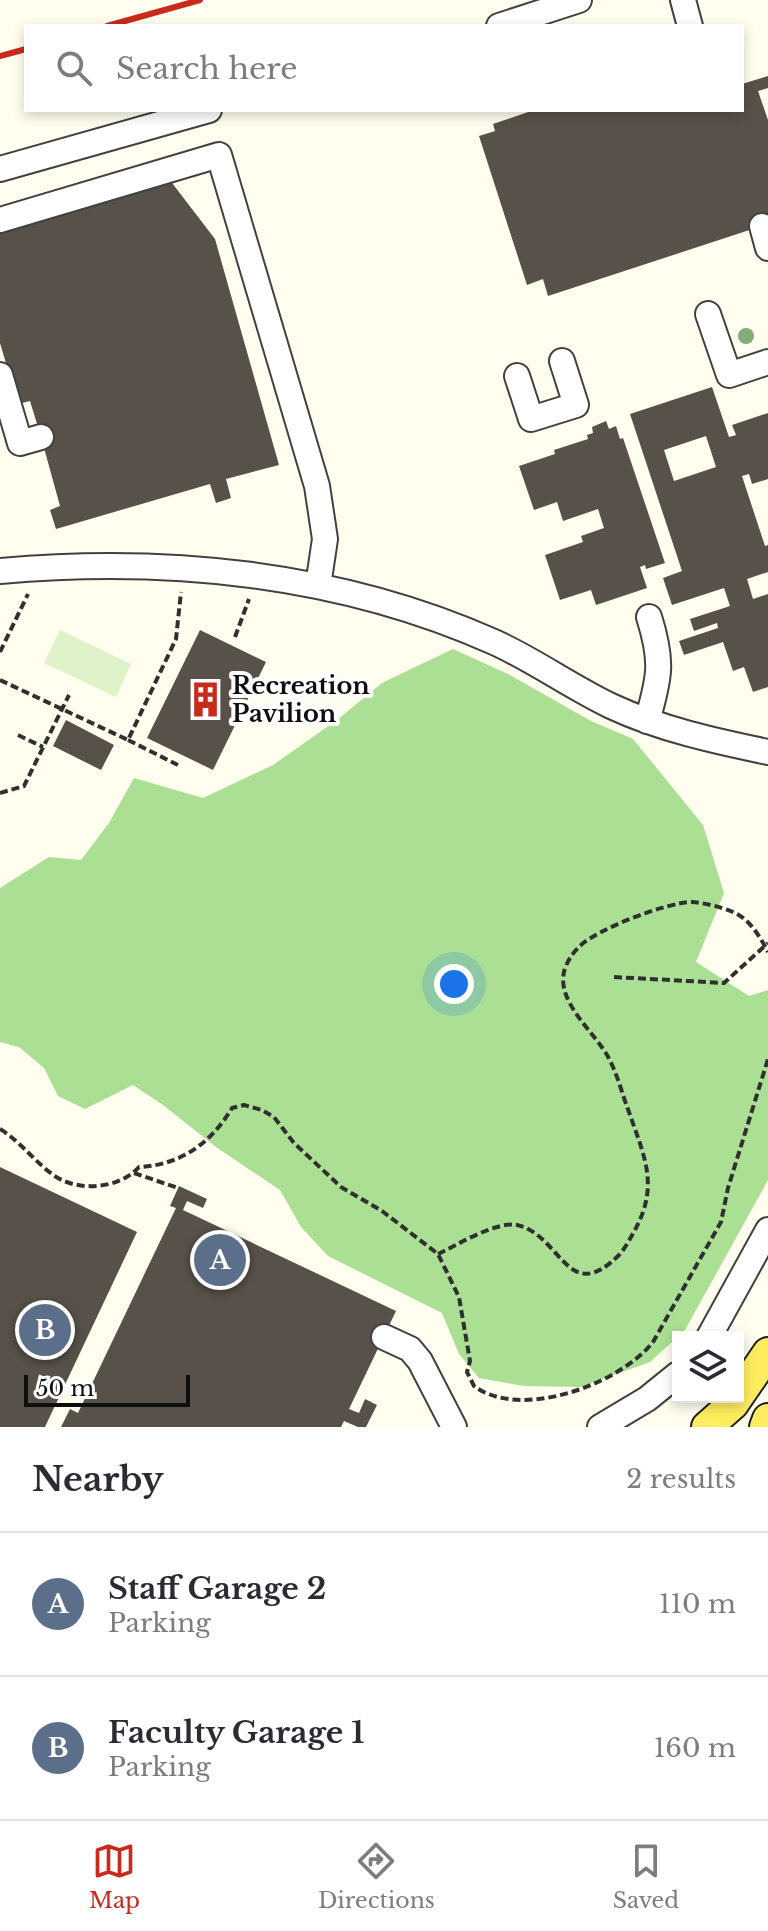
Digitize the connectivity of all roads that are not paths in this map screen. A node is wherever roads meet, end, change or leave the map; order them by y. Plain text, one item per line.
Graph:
1 (579, 0) edge
2 (683, 0) edge
3 (505, 24) edge
4 (689, 24) edge
5 (202, 112) edge
6 (0, 169) edge
7 (0, 220) edge
8 (708, 314) dead end
9 (562, 361) dead end
10 (768, 362) edge
11 (0, 375) edge
12 (517, 376) dead end
13 (20, 443) edge
14 (0, 571) edge
15 (318, 586) junction
16 (649, 617) dead end
17 (647, 721) junction
18 (768, 752) edge
19 (768, 1230) edge
20 (712, 1331) edge
21 (384, 1337) dead end
22 (768, 1353) edge
23 (672, 1379) edge
24 (768, 1419) edge
25 (454, 1427) edge
26 (600, 1427) edge
27 (707, 1427) edge
28 (765, 1427) edge

1 - 3 street
2 - 4 street
5 - 6 street
7 - 15 street
8 - 10 street
9 - 12 street
11 - 13 street
14 - 15 street
15 - 17 street
16 - 17 street
17 - 18 street
19 - 20 street
21 - 25 street
22 - 27 main road
23 - 26 street
24 - 28 main road

